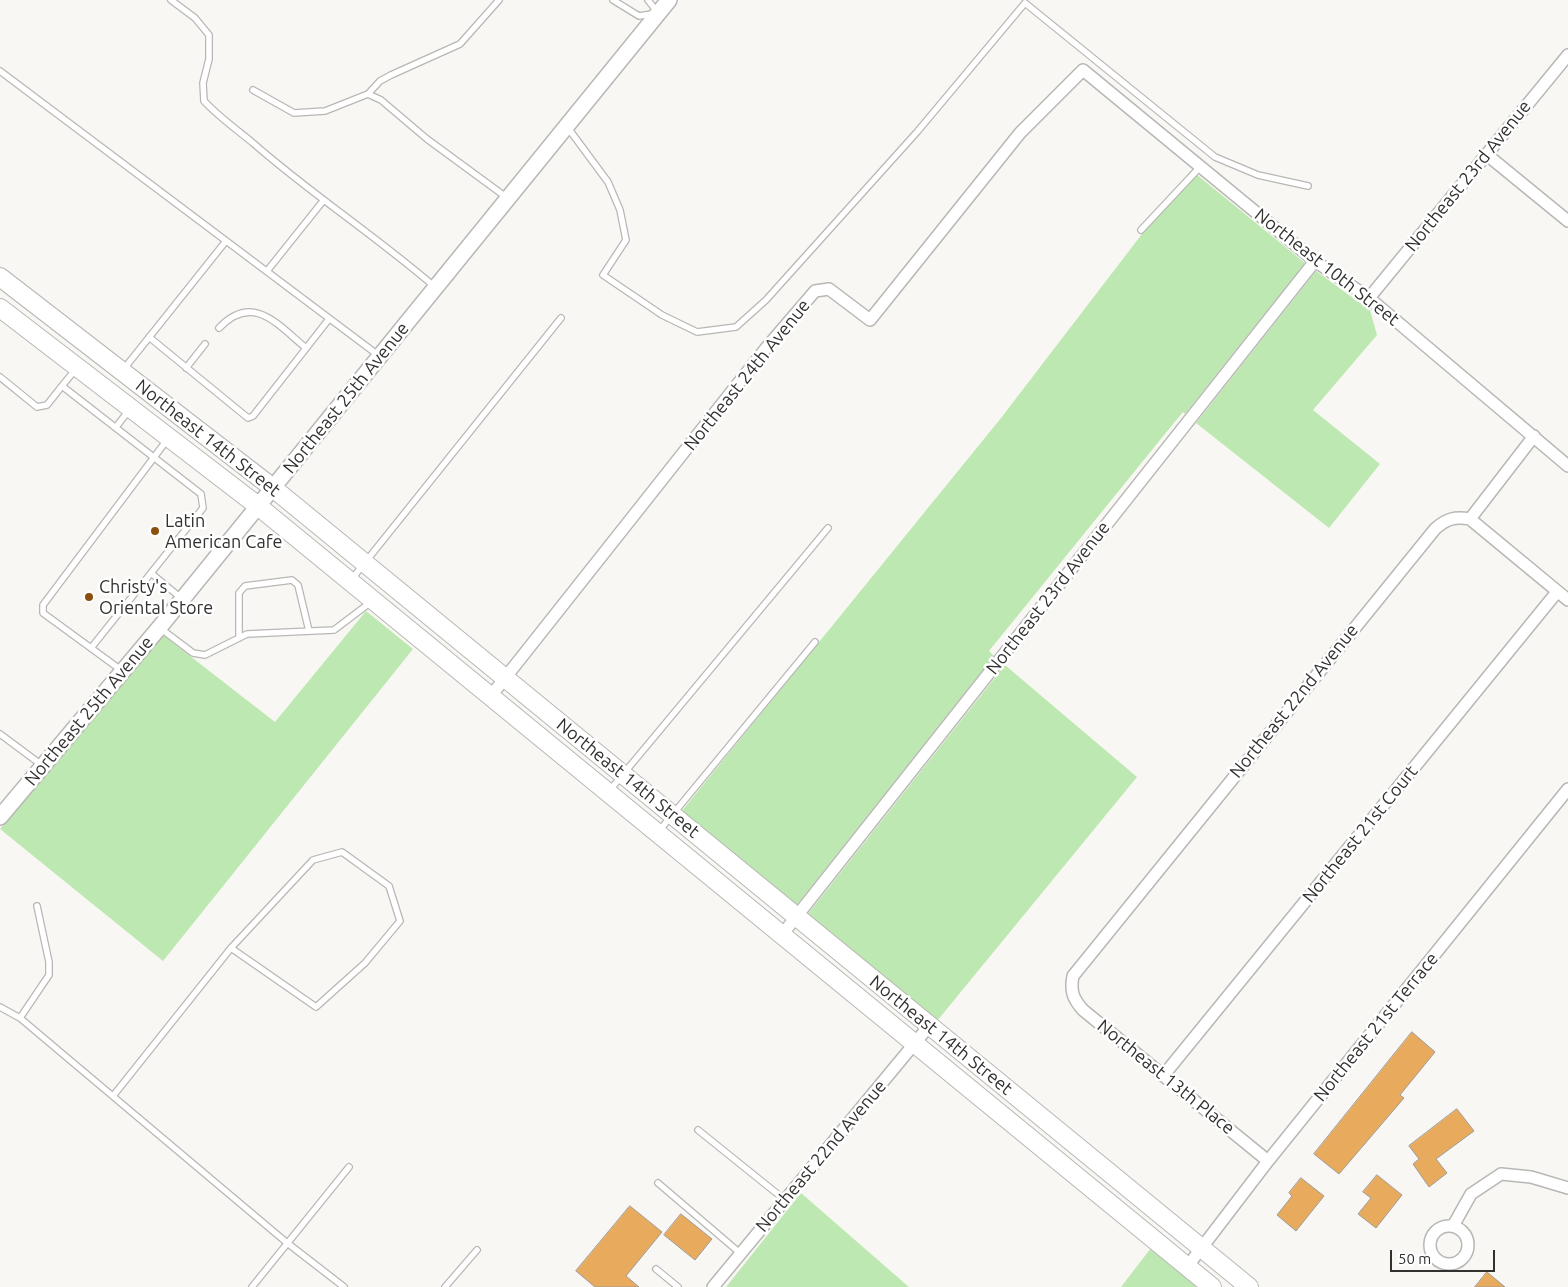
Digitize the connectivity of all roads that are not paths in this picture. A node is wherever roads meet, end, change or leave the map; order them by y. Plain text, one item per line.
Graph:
1 (171, 0) edge
2 (499, 0) edge
3 (613, 0) edge
4 (648, 0) edge
5 (669, 0) edge
6 (1026, 1) edge
7 (658, 13) junction
8 (1568, 55) edge
9 (1083, 70) joint
10 (0, 71) edge
11 (253, 90) dead end
12 (368, 94) junction
13 (567, 126) junction
14 (1486, 154) junction
15 (1200, 167) junction
16 (1308, 186) dead end
17 (508, 198) junction
18 (324, 201) junction
19 (1568, 221) edge
20 (1141, 230) dead end
21 (226, 241) junction
22 (1315, 261) junction
23 (267, 272) junction
24 (0, 277) edge
25 (436, 287) junction
26 (1369, 298) junction
27 (1, 312) edge
28 (329, 318) junction
29 (561, 318) dead end
30 (219, 328) dead end
31 (149, 337) junction
32 (205, 344) dead end
33 (306, 348) junction
34 (380, 356) junction
35 (77, 368) junction
36 (186, 368) junction
37 (122, 370) junction
38 (0, 377) edge
39 (62, 386) junction
40 (130, 408) junction
41 (116, 427) junction
42 (1534, 436) junction
43 (169, 438) junction
44 (155, 457) junction
45 (1568, 466) edge
46 (273, 488) junction
47 (258, 506) junction
48 (1470, 519) junction
49 (828, 528) dead end
50 (364, 564) junction
51 (151, 574) junction
52 (350, 582) junction
53 (1557, 592) junction
54 (182, 600) junction
55 (1568, 600) edge
56 (373, 601) junction
57 (159, 628) junction
58 (309, 630) junction
59 (239, 638) junction
60 (815, 642) dead end
61 (91, 648) junction
62 (122, 672) junction
63 (505, 678) junction
64 (490, 697) junction
65 (0, 734) edge
66 (43, 766) junction
67 (623, 774) junction
68 (1568, 789) edge
69 (608, 794) junction
70 (672, 815) junction
71 (0, 817) edge
72 (656, 834) junction
73 (37, 906) dead end
74 (796, 917) junction
75 (781, 936) junction
76 (231, 948) junction
77 (1071, 988) joint
78 (0, 1007) edge
79 (20, 1018) junction
80 (930, 1026) junction
81 (914, 1044) junction
82 (1163, 1076) junction
83 (113, 1096) junction
84 (698, 1130) dead end
85 (1268, 1162) junction
86 (350, 1167) dead end
87 (658, 1183) dead end
88 (1568, 1188) edge
89 (784, 1200) junction
90 (1453, 1226) dead end
91 (286, 1242) junction
92 (1202, 1248) junction
93 (477, 1250) dead end
94 (740, 1253) junction
95 (1187, 1267) junction
96 (656, 1269) dead end
97 (252, 1287) edge
98 (344, 1287) edge
99 (445, 1287) edge
100 (678, 1287) edge
101 (713, 1287) edge
102 (1212, 1287) edge
103 (1249, 1287) edge

1 - 18 lane
2 - 12 lane
3 - 7 lane
4 - 7 lane
5 - 7 main road, Northeast 25th Avenue
6 - 13 lane
6 - 16 lane
7 - 13 main road, Northeast 25th Avenue
8 - 14 street, Northeast 23rd Avenue
9 - 15 street, Northeast 10th Street
9 - 63 street, Northeast 24th Avenue
10 - 21 lane
11 - 12 lane
12 - 17 lane
13 - 17 main road, Northeast 25th Avenue
14 - 19 street
14 - 26 street, Northeast 23rd Avenue
15 - 20 lane
15 - 22 street, Northeast 10th Street
17 - 25 main road, Northeast 25th Avenue
18 - 23 lane
18 - 25 lane
21 - 23 lane
21 - 31 lane
22 - 26 street, Northeast 10th Street
22 - 74 street, Northeast 23rd Avenue
23 - 28 lane
24 - 37 main road, Northeast 14th Street
25 - 34 main road, Northeast 25th Avenue
26 - 42 street, Northeast 10th Street
27 - 35 main road, Northeast 14th Street
28 - 33 lane
28 - 34 lane
29 - 50 lane
30 - 33 lane
31 - 36 lane
31 - 37 lane
32 - 36 lane
33 - 36 lane
34 - 46 main road, Northeast 25th Avenue
35 - 39 lane
35 - 40 main road, Northeast 14th Street
37 - 46 main road, Northeast 14th Street
38 - 39 lane
39 - 41 lane
40 - 41 lane
40 - 43 main road, Northeast 14th Street
41 - 44 lane
42 - 45 street, Northeast 10th Street
42 - 48 street
43 - 44 lane
43 - 47 main road, Northeast 14th Street
44 - 51 lane
44 - 61 lane
46 - 47 main road, Northeast 25th Avenue
46 - 50 main road, Northeast 14th Street
47 - 52 main road, Northeast 14th Street
47 - 54 main road, Northeast 25th Avenue
48 - 53 street
48 - 77 street, Northeast 22nd Avenue
49 - 67 lane
50 - 52 lane
50 - 63 main road, Northeast 14th Street
51 - 54 lane
51 - 61 lane
52 - 56 main road, Northeast 14th Street
53 - 55 street
53 - 82 street, Northeast 21st Court
54 - 57 main road, Northeast 25th Avenue
56 - 58 lane
56 - 64 main road, Northeast 14th Street
57 - 59 lane
57 - 62 main road, Northeast 25th Avenue
58 - 59 lane
58 - 59 lane
60 - 70 lane
61 - 62 lane
62 - 66 main road, Northeast 25th Avenue
63 - 64 street, Northeast 24th Avenue
63 - 67 main road, Northeast 14th Street
64 - 69 main road, Northeast 14th Street
65 - 66 lane
66 - 71 main road, Northeast 25th Avenue
67 - 69 lane
67 - 70 main road, Northeast 14th Street
68 - 85 street, Northeast 21st Terrace
69 - 72 main road, Northeast 14th Street
70 - 72 lane
70 - 74 main road, Northeast 14th Street
72 - 75 main road, Northeast 14th Street
73 - 79 lane
74 - 75 street, Northeast 23rd Avenue
74 - 80 main road, Northeast 14th Street
75 - 81 main road, Northeast 14th Street
76 - 76 lane
76 - 83 lane
77 - 82 street, Northeast 13th Place
78 - 79 lane
79 - 83 lane
80 - 81 street, Northeast 22nd Avenue
80 - 92 main road, Northeast 14th Street
81 - 89 street, Northeast 22nd Avenue
81 - 95 main road, Northeast 14th Street
82 - 85 street, Northeast 13th Place
83 - 91 lane
84 - 89 lane
85 - 92 street, Northeast 21st Terrace
86 - 91 lane
87 - 94 lane
88 - 90 street
89 - 94 street, Northeast 22nd Avenue
91 - 97 lane
91 - 98 lane
92 - 95 street, Northeast 21st Terrace
92 - 103 main road, Northeast 14th Street
93 - 99 lane
94 - 101 street, Northeast 22nd Avenue
95 - 102 main road, Northeast 14th Street
96 - 100 lane

